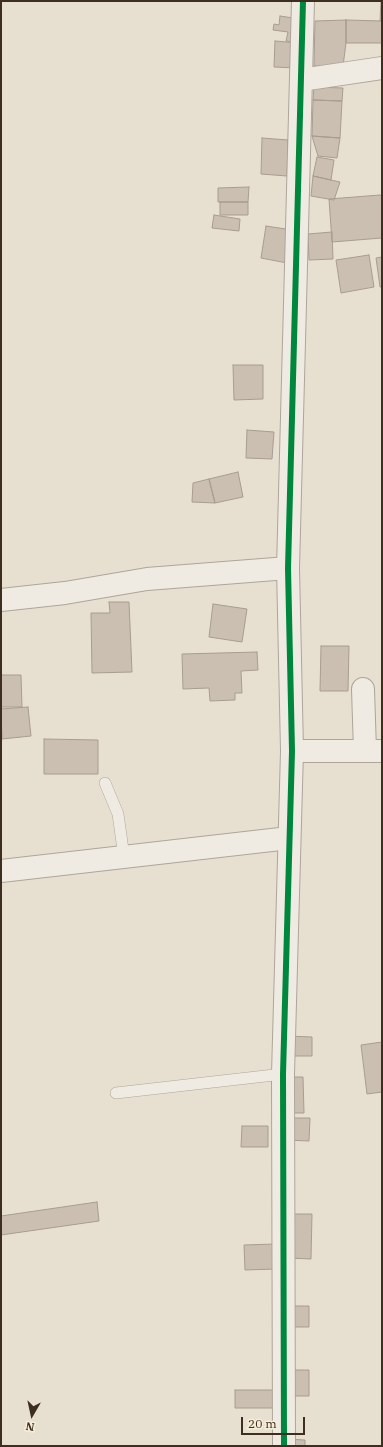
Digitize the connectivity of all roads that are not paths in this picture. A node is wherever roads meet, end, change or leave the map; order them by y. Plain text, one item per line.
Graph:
1 (303, 1) edge
2 (382, 68) edge
3 (300, 80) junction
4 (288, 568) junction
5 (1, 600) edge
6 (363, 688) dead end
7 (292, 751) junction
8 (374, 751) edge
9 (105, 784) dead end
10 (289, 838) junction
11 (124, 857) junction
12 (1, 871) edge
13 (283, 1074) junction
14 (116, 1093) dead end
15 (284, 1446) edge

1 - 3 street
2 - 3 street
3 - 4 street
4 - 5 street
4 - 7 street
6 - 8 street
7 - 8 street
7 - 10 street
9 - 11 lane
10 - 11 street
10 - 13 street
11 - 12 street
13 - 14 lane
13 - 15 street

